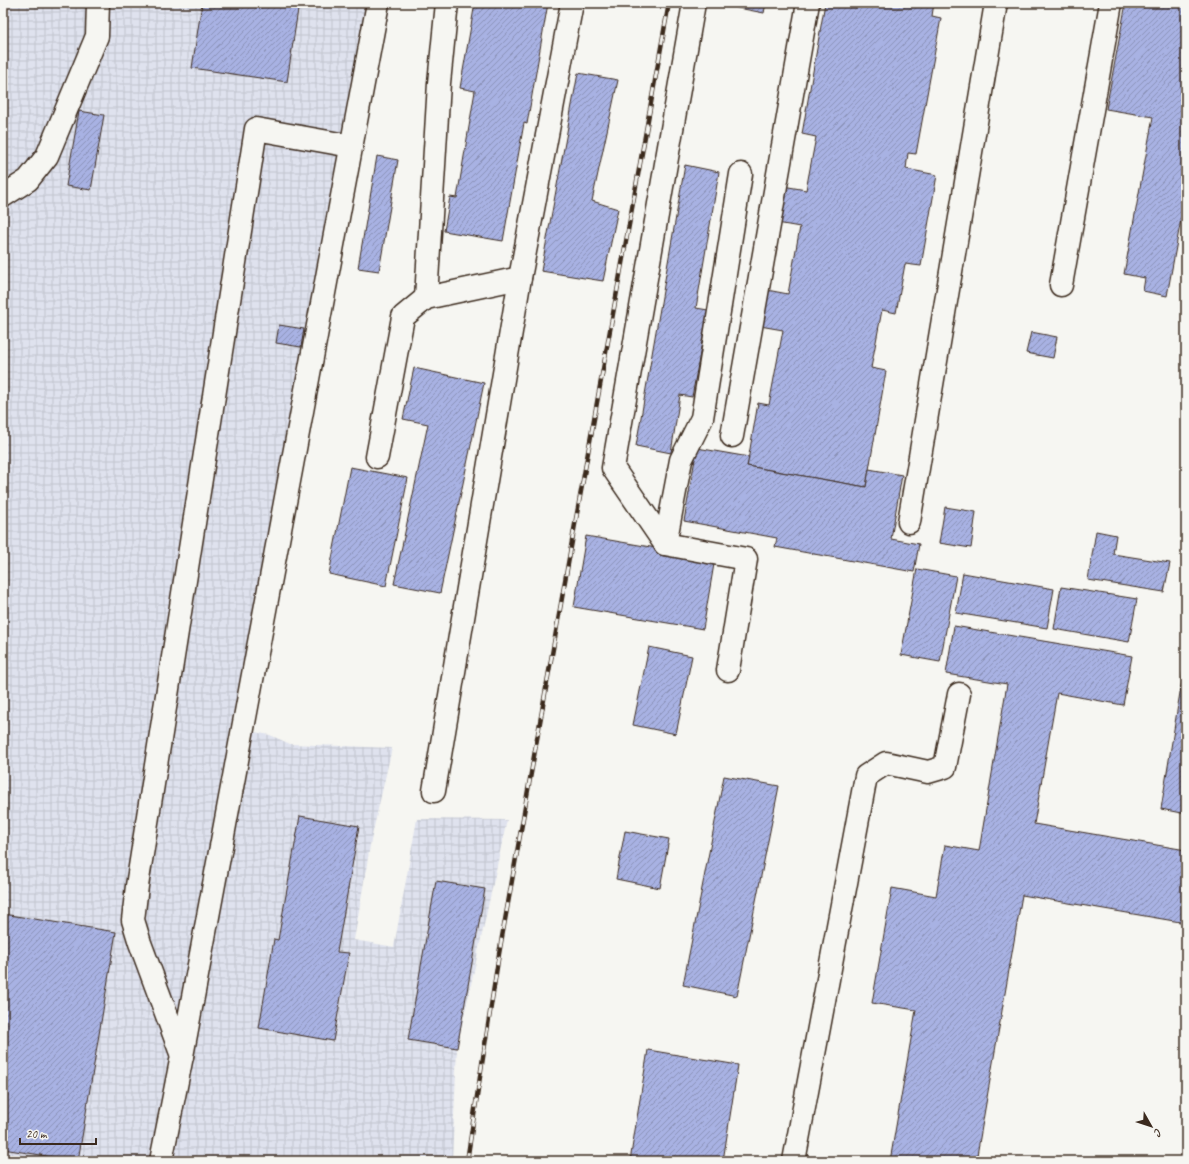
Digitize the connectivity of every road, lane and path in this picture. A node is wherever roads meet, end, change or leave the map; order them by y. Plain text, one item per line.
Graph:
1 (98, 3) edge
2 (378, 3) edge
3 (447, 3) edge
4 (572, 3) edge
5 (694, 3) edge
6 (808, 3) edge
7 (996, 3) edge
8 (1111, 3) edge
9 (351, 146) junction
10 (741, 174) dead end
11 (3, 196) edge
12 (520, 278) junction
13 (1061, 285) dead end
14 (426, 298) junction
15 (732, 436) dead end
16 (377, 457) dead end
17 (909, 522) dead end
18 (666, 544) junction
19 (728, 670) dead end
20 (960, 694) dead end
21 (434, 791) dead end
22 (182, 1056) junction
23 (161, 1161) edge
24 (794, 1161) edge

1 - 11 lane
2 - 9 lane
3 - 14 lane
4 - 12 lane
5 - 18 lane
6 - 15 lane
7 - 17 lane
8 - 13 lane
9 - 22 lane
9 - 22 lane
10 - 18 lane
12 - 14 lane
12 - 21 lane
14 - 16 lane
18 - 19 lane
20 - 24 lane
22 - 23 lane

